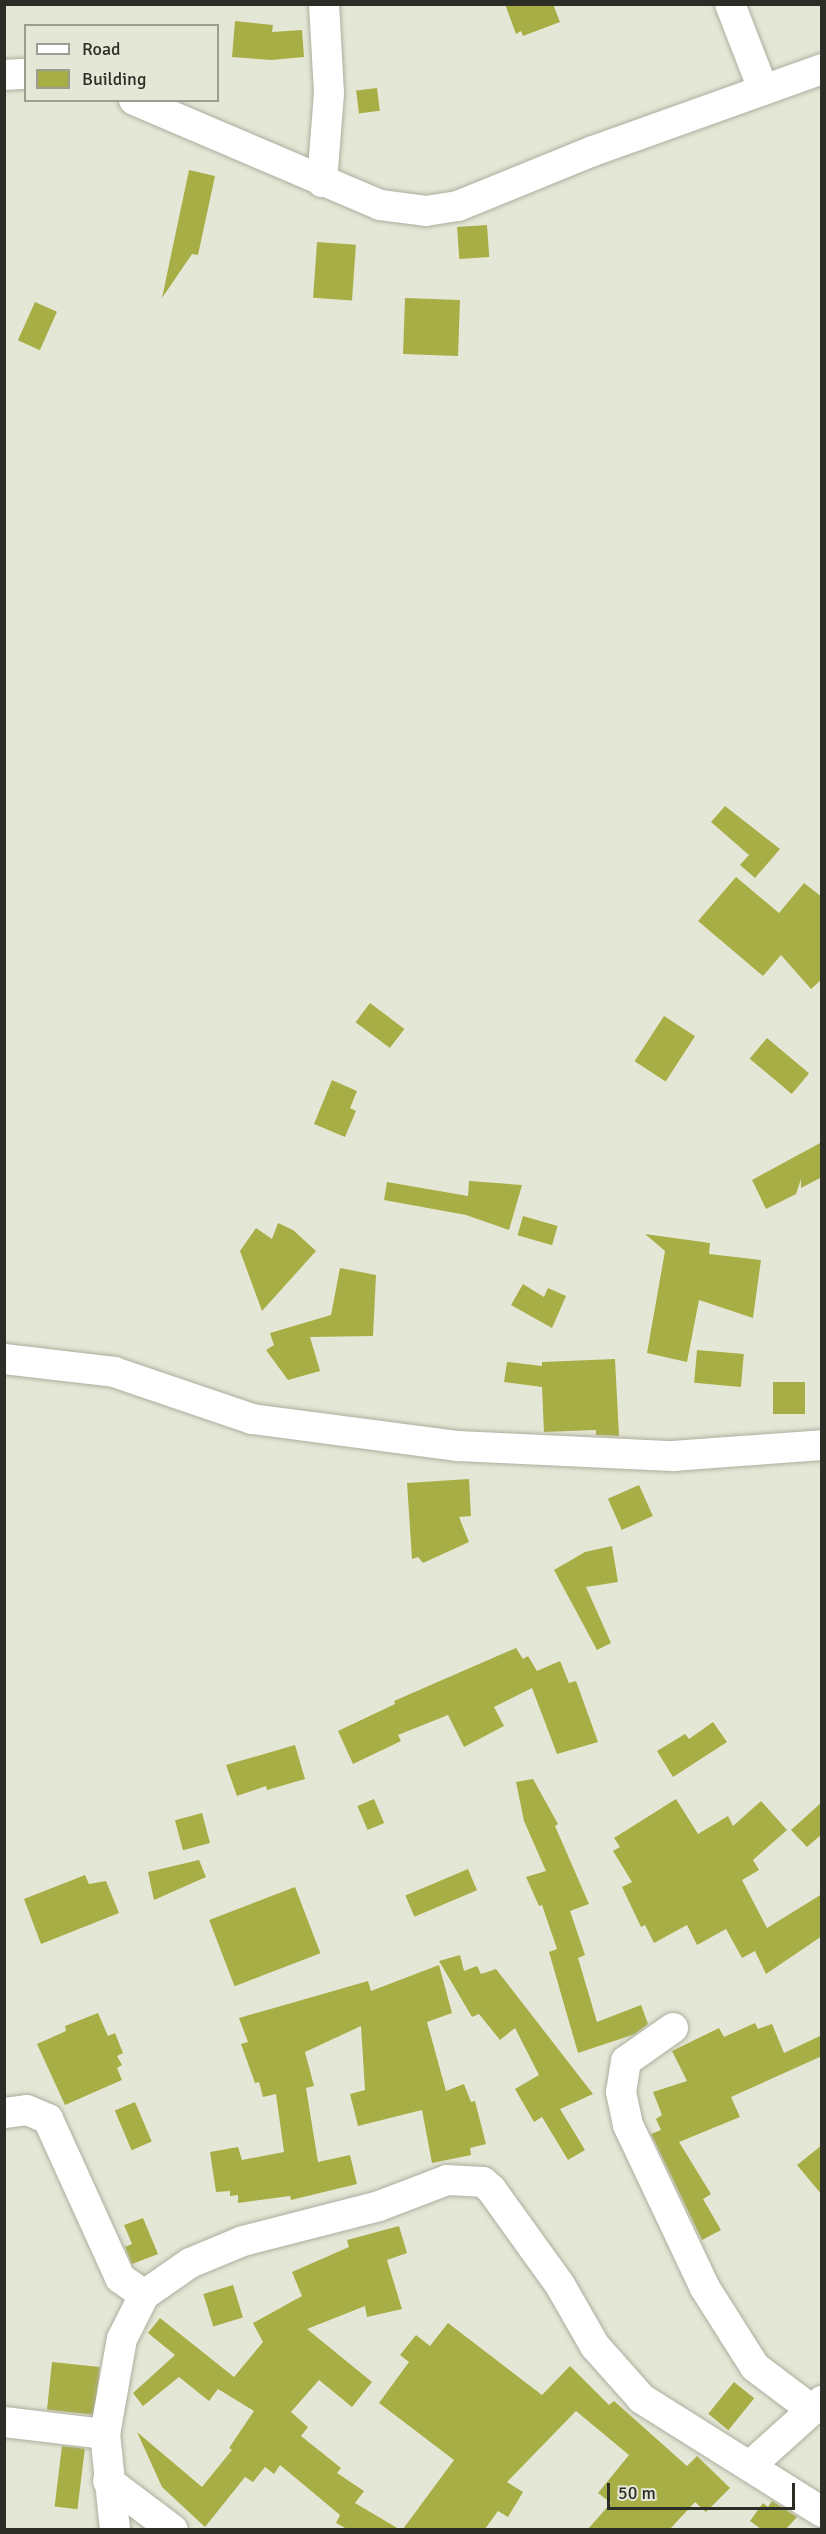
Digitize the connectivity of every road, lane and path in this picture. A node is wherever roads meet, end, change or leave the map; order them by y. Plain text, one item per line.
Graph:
1 (324, 4) edge
2 (730, 4) edge
3 (822, 69) edge
4 (24, 74) edge
5 (4, 75) edge
6 (764, 89) junction
7 (139, 102) edge
8 (321, 182) junction
9 (4, 1359) edge
10 (822, 1445) edge
11 (673, 2028) dead end
12 (4, 2114) edge
13 (144, 2295) junction
14 (817, 2406) edge
15 (4, 2422) edge
16 (105, 2434) junction
17 (752, 2465) junction
18 (108, 2481) junction
19 (821, 2512) edge
20 (115, 2529) edge
21 (173, 2529) edge
22 (807, 2529) edge

1 - 8 street
2 - 6 street
3 - 6 street
4 - 5 street
6 - 8 street
7 - 8 street
9 - 10 street
11 - 14 street
12 - 13 street
13 - 16 street
13 - 17 street
14 - 17 street
15 - 16 street
16 - 18 street
17 - 19 street
18 - 20 street
18 - 21 street
19 - 22 street

